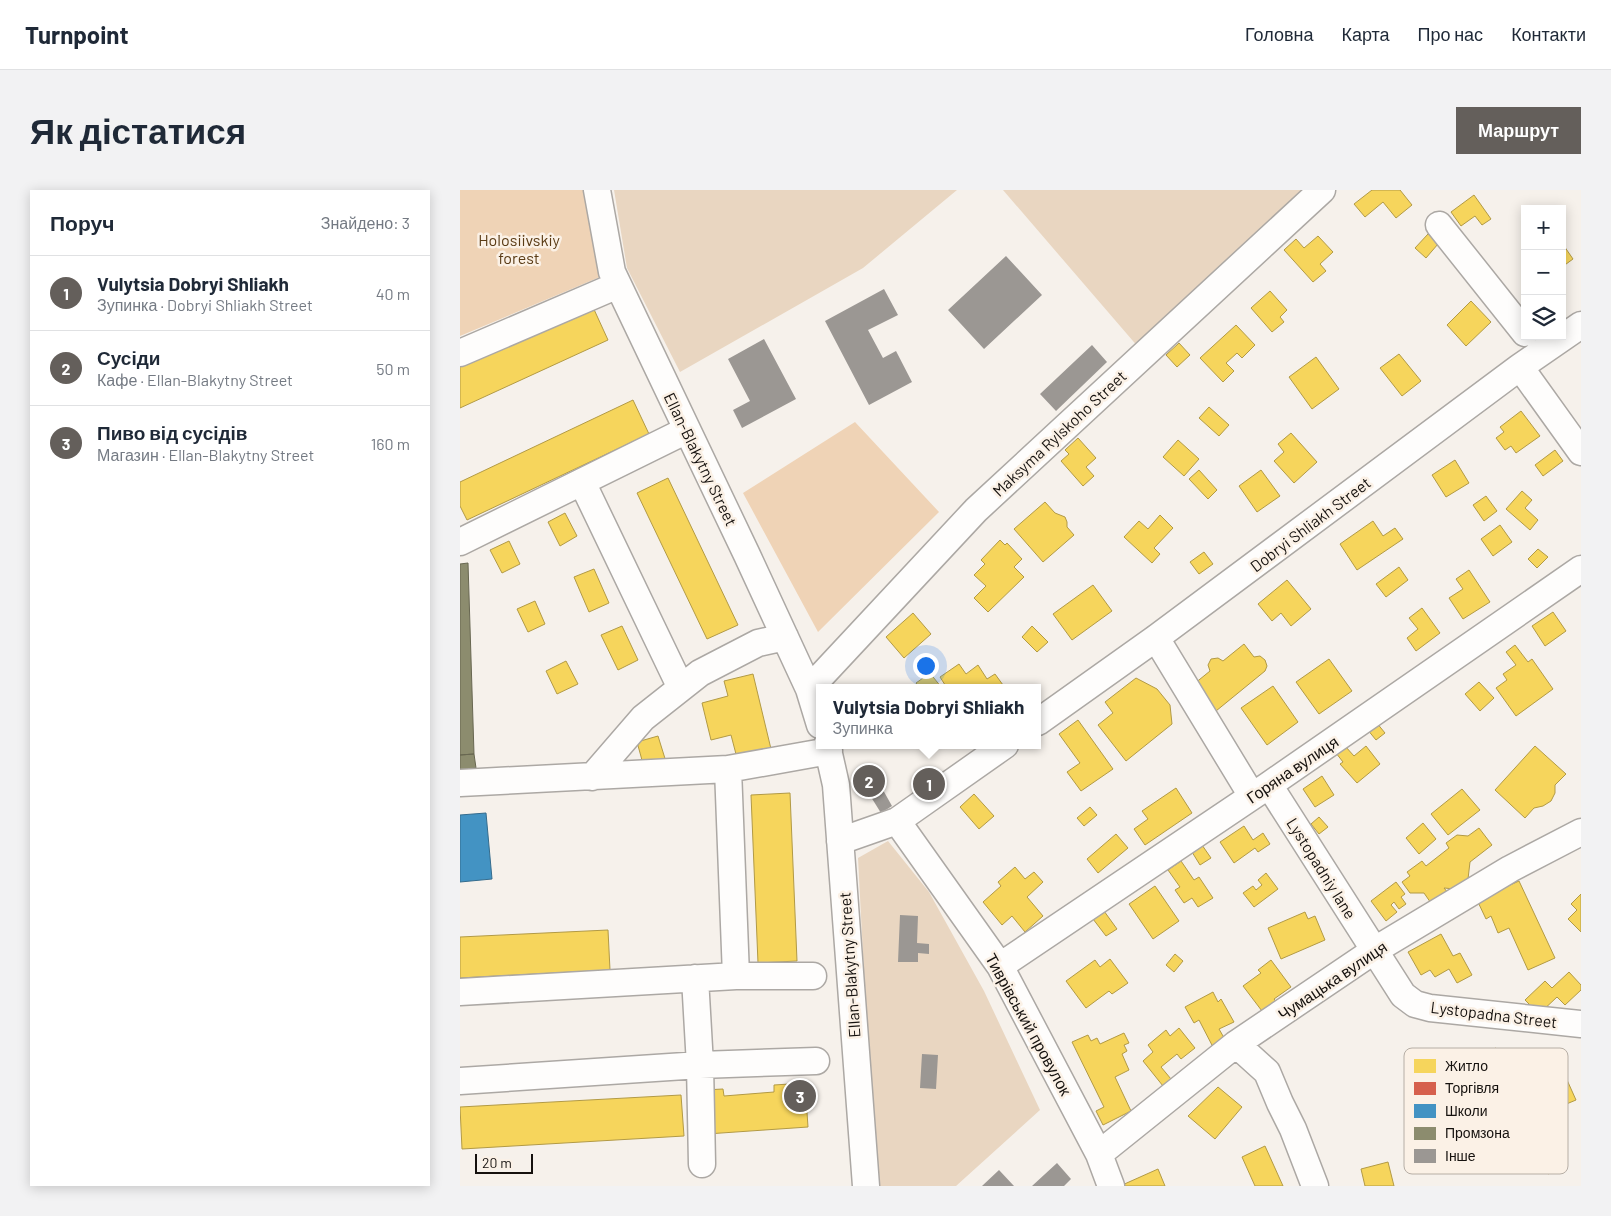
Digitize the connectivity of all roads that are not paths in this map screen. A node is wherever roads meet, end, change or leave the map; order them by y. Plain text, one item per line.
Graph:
1 (597, 190) edge
2 (1322, 190) edge
3 (1440, 225) dead end
4 (618, 285) junction
5 (1581, 325) edge
6 (1528, 347) edge
7 (460, 353) edge
8 (688, 430) junction
9 (1581, 452) edge
10 (582, 482) junction
11 (460, 542) edge
12 (1581, 569) edge
13 (785, 637) junction
14 (1156, 638) junction
15 (681, 688) junction
16 (809, 689) junction
17 (816, 711) edge
18 (1041, 720) edge
19 (823, 749) edge
20 (828, 749) edge
21 (999, 749) edge
22 (728, 768) junction
23 (592, 776) junction
24 (460, 783) edge
25 (1261, 790) junction
26 (897, 821) junction
27 (1581, 832) edge
28 (840, 841) junction
29 (1375, 950) junction
30 (1000, 966) junction
31 (736, 976) junction
32 (813, 976) dead end
33 (695, 978) junction
34 (460, 992) edge
35 (1581, 1024) edge
36 (1236, 1044) junction
37 (816, 1061) dead end
38 (700, 1065) junction
39 (460, 1081) edge
40 (1099, 1154) junction
41 (702, 1164) dead end
42 (866, 1186) edge
43 (1111, 1186) edge
44 (1315, 1186) edge

1 - 4 street, Ellan-Blakytny Street
2 - 16 street, Maksyma Rylskoho Street
3 - 6 street
4 - 7 street
4 - 8 street, Ellan-Blakytny Street
5 - 6 street, Dobryi Shliakh Street
6 - 9 street
6 - 14 street, Dobryi Shliakh Street
8 - 10 street
8 - 13 street, Ellan-Blakytny Street
10 - 11 street
10 - 15 street
12 - 25 street, Горяна вулиця
13 - 15 street
13 - 16 street, Ellan-Blakytny Street
14 - 18 street, Dobryi Shliakh Street
14 - 25 street, Lystopadniy lane
15 - 23 street
16 - 17 street, Ellan-Blakytny Street
19 - 22 street
20 - 28 street, Ellan-Blakytny Street
21 - 26 street
22 - 23 street
22 - 31 street
23 - 24 street
25 - 29 street, Lystopadniy lane
25 - 30 street, Горяна вулиця
26 - 28 street
26 - 30 street, Тиврівський провулок
27 - 29 street, Чумацька вулиця
28 - 42 street, Ellan-Blakytny Street
29 - 35 street, Lystopadna Street
29 - 36 street, Чумацька вулиця
30 - 40 street, Тиврівський провулок
31 - 32 street
31 - 33 street
33 - 34 street
33 - 38 street
36 - 40 street, Чумацька вулиця
36 - 44 street
37 - 38 street
38 - 39 street
38 - 41 street
40 - 43 street, Тиврівський провулок

